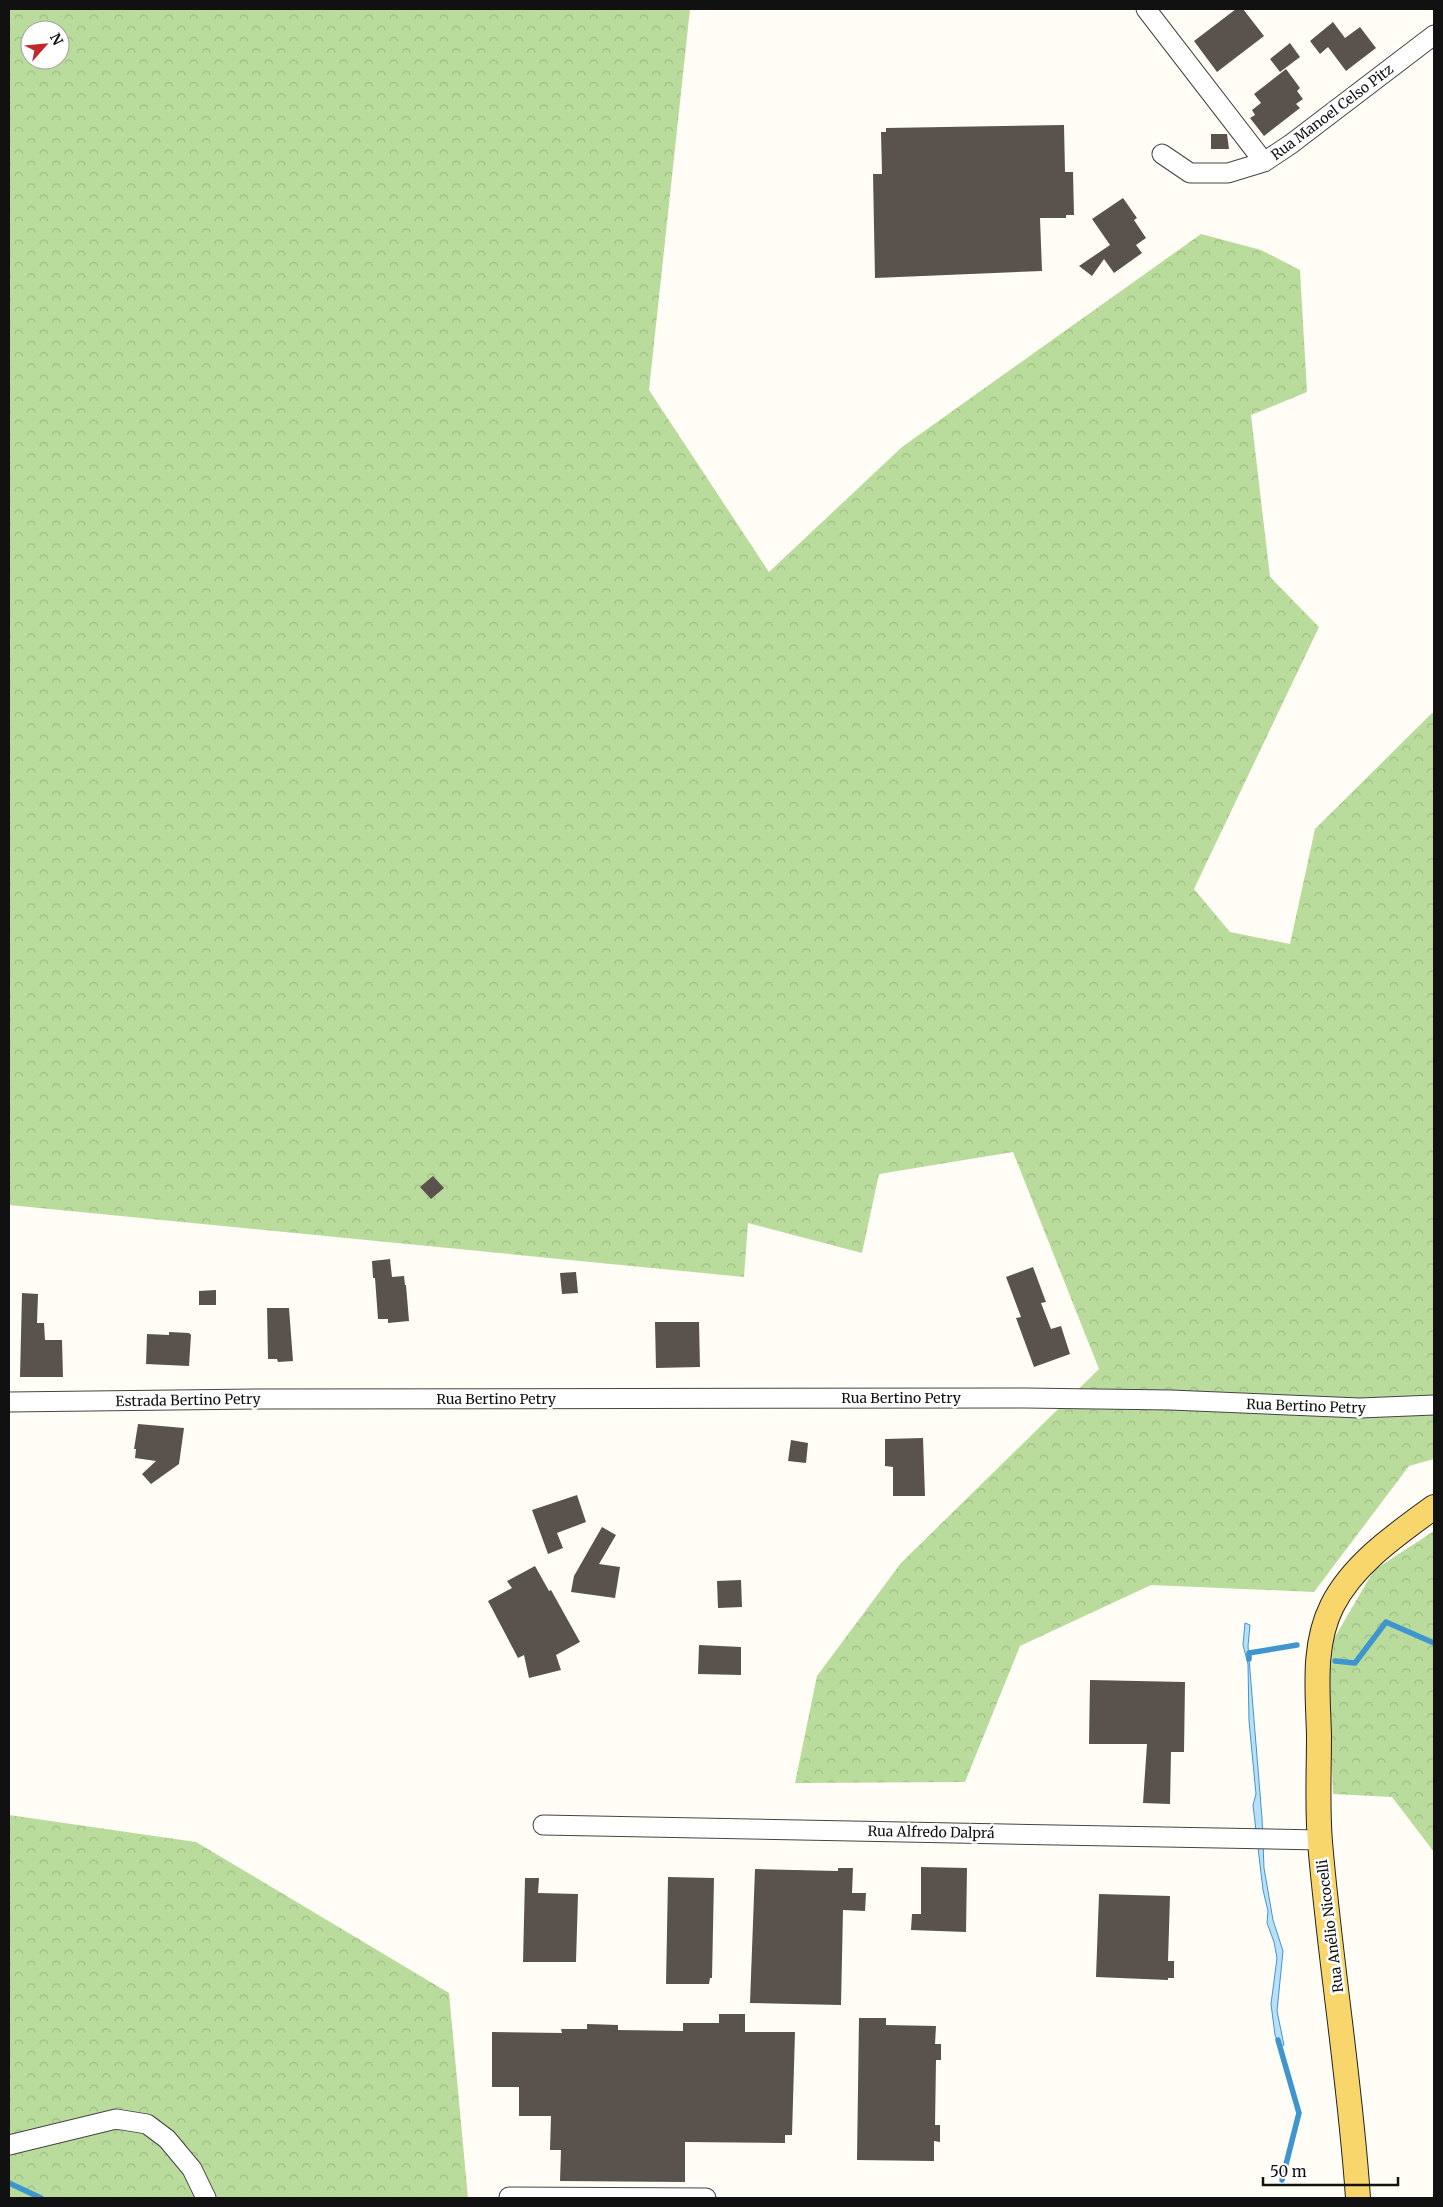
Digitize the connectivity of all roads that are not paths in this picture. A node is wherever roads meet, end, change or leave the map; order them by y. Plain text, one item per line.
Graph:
1 (1146, 9) edge
2 (1434, 35) edge
3 (1162, 154) dead end
4 (1264, 162) junction
5 (368, 1399) joint
6 (9, 1402) edge
7 (1434, 1406) edge
8 (1434, 1507) edge
9 (543, 1824) dead end
10 (1320, 1840) junction
11 (9, 2145) edge
12 (509, 2197) dead end
13 (206, 2198) edge
14 (706, 2198) edge
15 (1358, 2198) edge

1 - 4 street, Rua Manoel Celso Pitz
2 - 4 street, Rua Manoel Celso Pitz
3 - 4 street
5 - 6 street, Estrada Bertino Petry
5 - 7 street, Rua Bertino Petry
8 - 10 main road, Rua Anélio Nicocelli
9 - 10 street, Rua Alfredo Dalprá
10 - 15 main road, Rua Anélio Nicocelli
11 - 13 street
12 - 14 street

